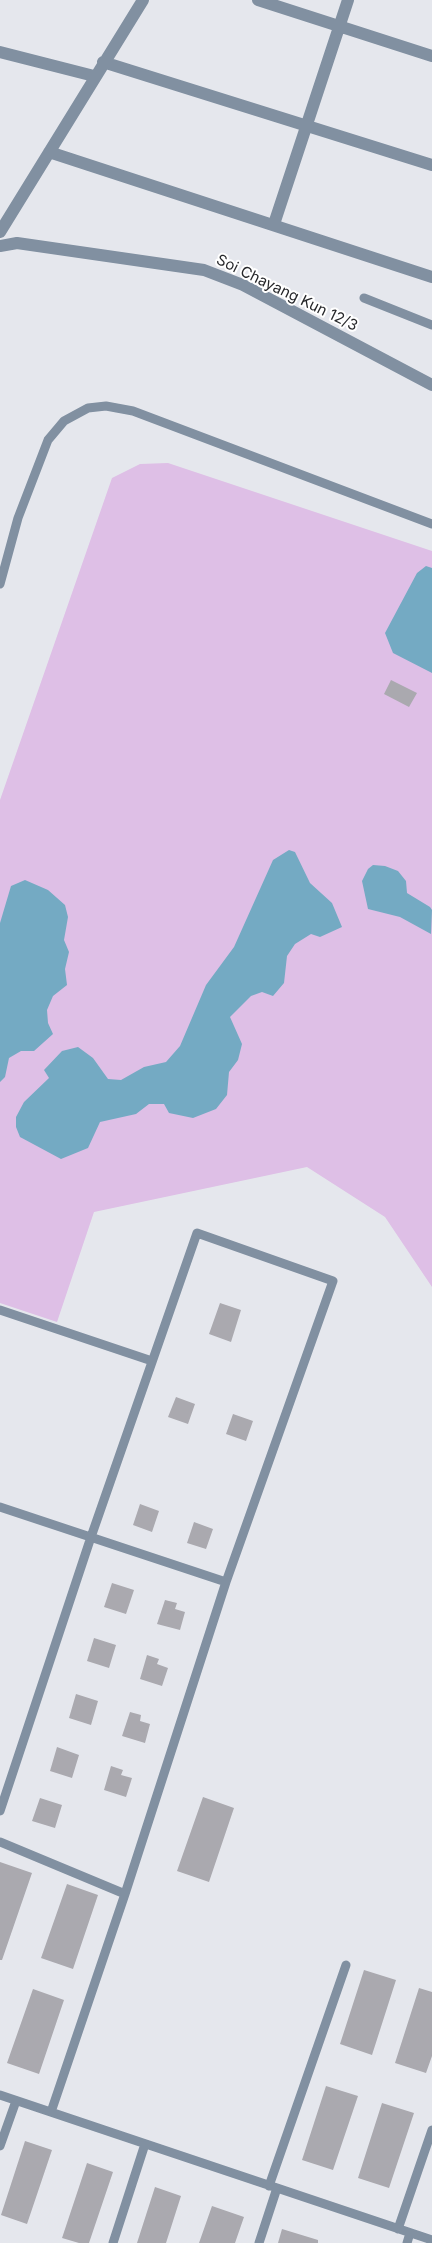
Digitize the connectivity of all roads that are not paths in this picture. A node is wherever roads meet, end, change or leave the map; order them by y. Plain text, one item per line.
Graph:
1 (143, 0) edge
2 (258, 0) edge
3 (348, 0) edge
4 (338, 26) junction
5 (0, 52) edge
6 (432, 56) edge
7 (103, 62) junction
8 (94, 76) junction
9 (306, 125) junction
10 (49, 152) junction
11 (432, 165) edge
12 (274, 224) junction
13 (0, 232) edge
14 (0, 246) edge
15 (432, 277) edge
16 (364, 298) dead end
17 (432, 325) edge
18 (432, 383) edge
19 (432, 524) edge
20 (0, 584) edge
21 (0, 1310) edge
22 (152, 1361) junction
23 (0, 1507) edge
24 (92, 1537) junction
25 (226, 1582) junction
26 (0, 1811) edge
27 (0, 1842) edge
28 (125, 1894) junction
29 (346, 1965) dead end
30 (0, 2095) edge
31 (16, 2101) junction
32 (51, 2112) junction
33 (432, 2130) edge
34 (146, 2144) junction
35 (0, 2146) edge
36 (273, 2187) junction
37 (398, 2229) junction
38 (410, 2233) junction
39 (432, 2240) edge
40 (113, 2243) edge
41 (259, 2243) edge
42 (407, 2243) edge

1 - 7 street
2 - 4 street
3 - 4 street
4 - 6 street
4 - 9 street
5 - 8 street
7 - 8 street
7 - 9 street
8 - 10 street
9 - 11 street
9 - 12 street
10 - 12 street
10 - 13 street
12 - 15 street
14 - 18 street, Soi Chayang Kun 12/3
16 - 17 lane
19 - 20 lane
21 - 22 lane
22 - 24 lane
22 - 25 lane
23 - 24 lane
24 - 25 lane
24 - 26 lane
25 - 28 lane
27 - 28 lane
28 - 32 lane
29 - 36 lane
30 - 31 lane
31 - 32 lane
31 - 35 lane
32 - 34 lane
33 - 37 lane
34 - 36 lane
34 - 40 lane
36 - 37 lane
36 - 41 lane
37 - 38 lane
38 - 39 lane
38 - 42 lane

